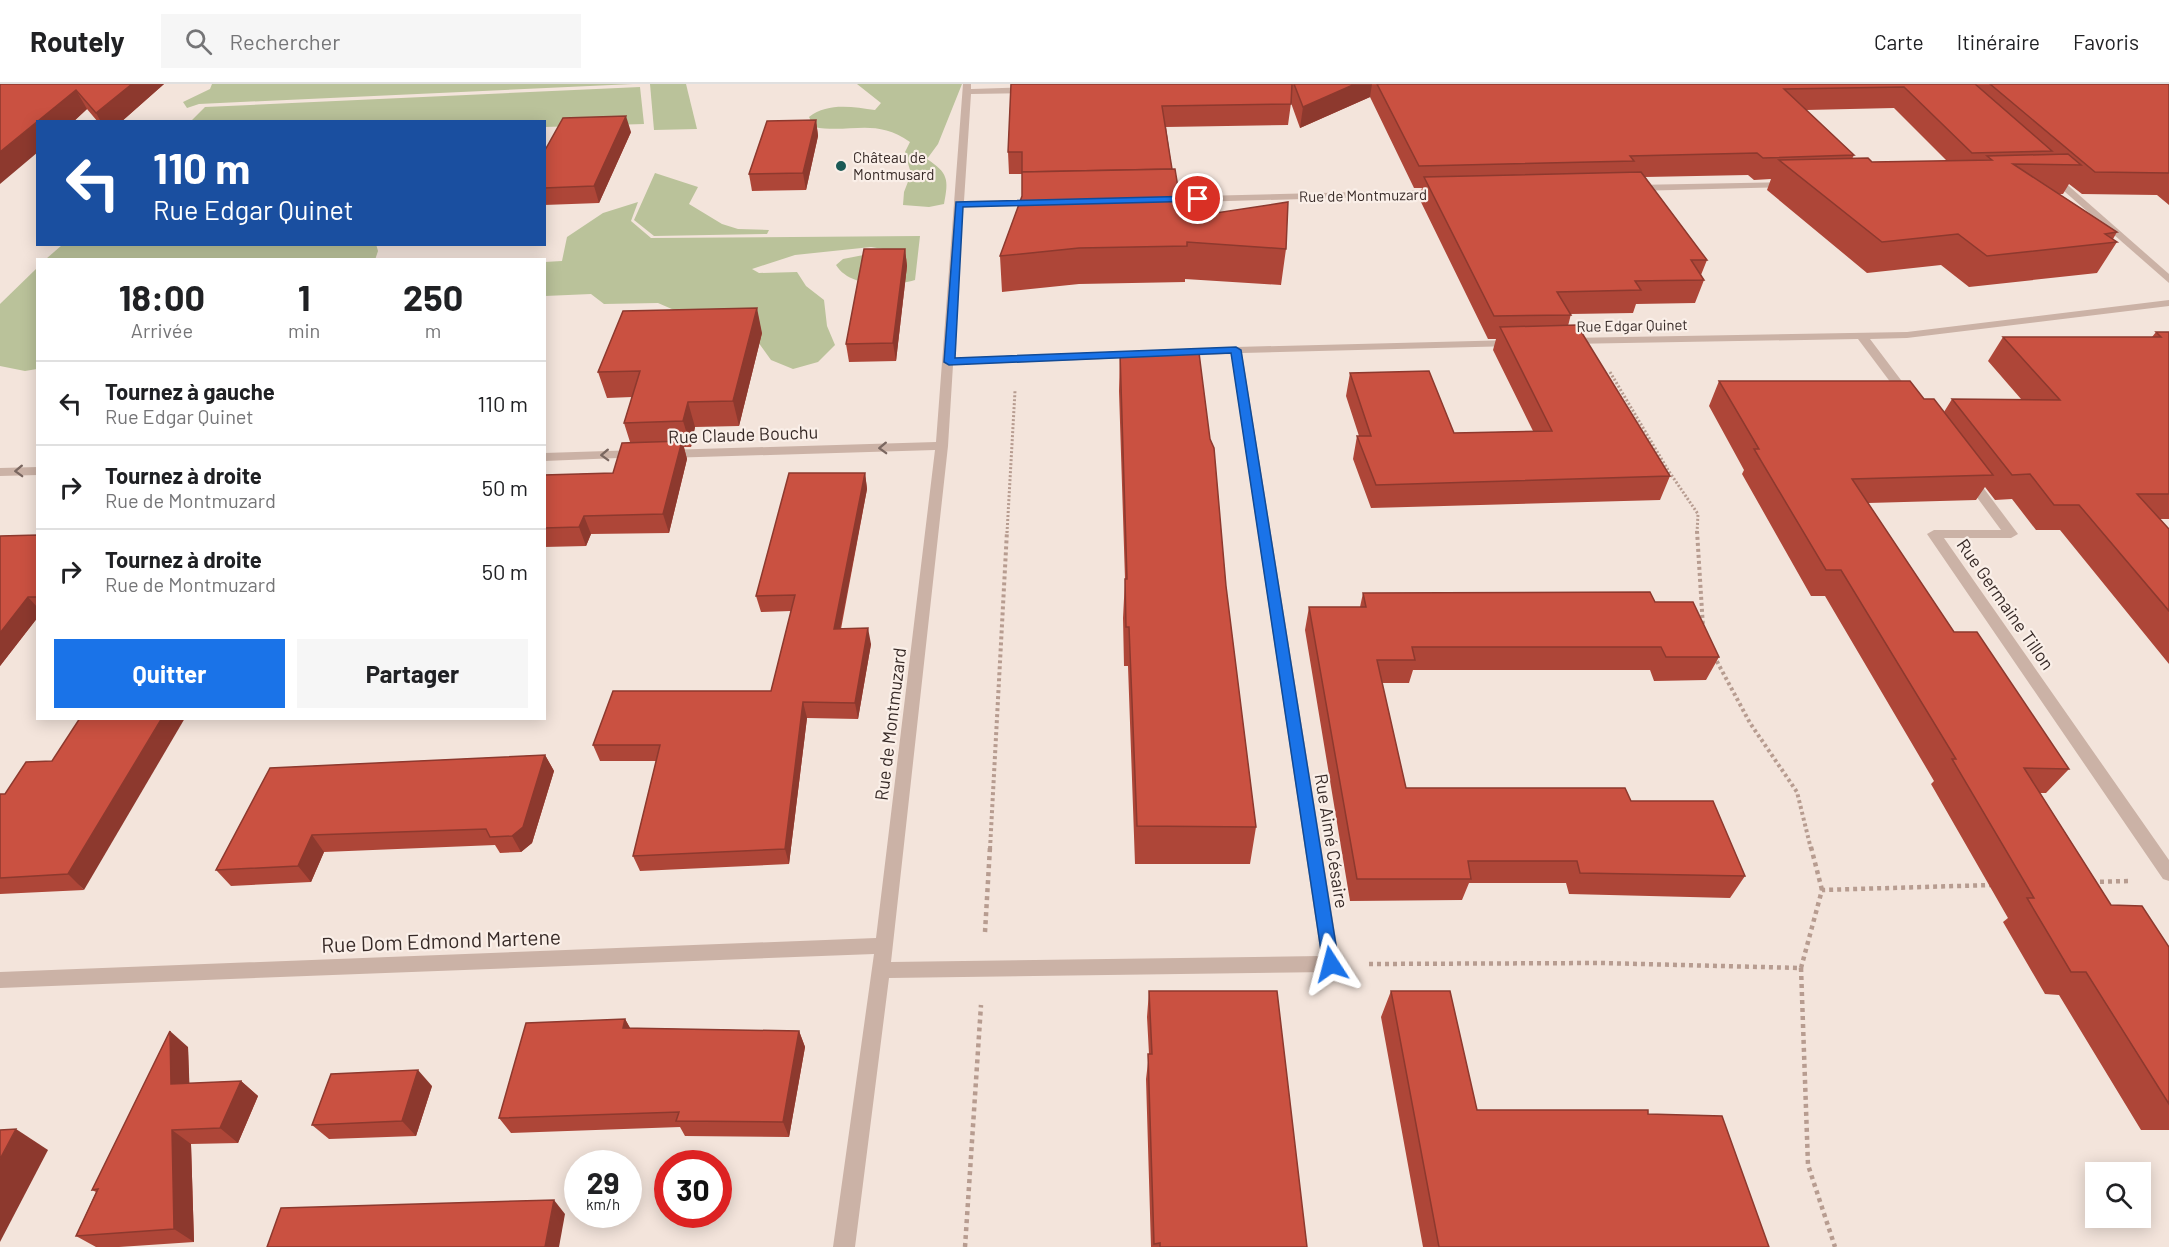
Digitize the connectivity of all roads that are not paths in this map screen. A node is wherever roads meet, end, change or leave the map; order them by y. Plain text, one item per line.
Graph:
1 (966, 88) edge
2 (1044, 90) edge
3 (2039, 164) edge
4 (2055, 178) junction
5 (2043, 179) edge
6 (1805, 184) edge
7 (1627, 189) edge
8 (1448, 193) edge
9 (1151, 200) edge
10 (1056, 202) edge
11 (959, 204) junction
12 (2169, 280) edge
13 (2169, 303) edge
14 (1861, 335) junction
15 (1559, 342) edge
16 (1524, 343) edge
17 (1236, 350) junction
18 (949, 362) junction
19 (1913, 405) edge
20 (942, 446) junction
21 (546, 457) edge
22 (1962, 469) edge
23 (36, 471) edge
24 (0, 472) edge
25 (2169, 874) edge
26 (884, 946) junction
27 (881, 970) junction
28 (0, 980) edge
29 (844, 1247) edge

1 - 2 street
1 - 11 street, Rue de Montmuzard
3 - 4 street
4 - 5 street
4 - 12 street
6 - 7 street
8 - 9 street, Rue de Montmuzard
10 - 11 street
11 - 18 street, Rue de Montmuzard
13 - 14 street, Rue Edgar Quinet
14 - 15 street, Rue Edgar Quinet
14 - 19 street
16 - 17 street
17 - 18 street
17 - 27 street, Rue Aimé Césaire
18 - 20 street, Rue de Montmuzard
20 -> 21 street, Rue Claude Bouchu
20 - 26 street, Rue de Montmuzard
22 - 25 street, Rue Germaine Tillon
23 -> 24 street
26 - 27 street, Rue de Montmuzard
26 - 28 street, Rue Dom Edmond Martene
27 - 29 street, Rue de Montmuzard

